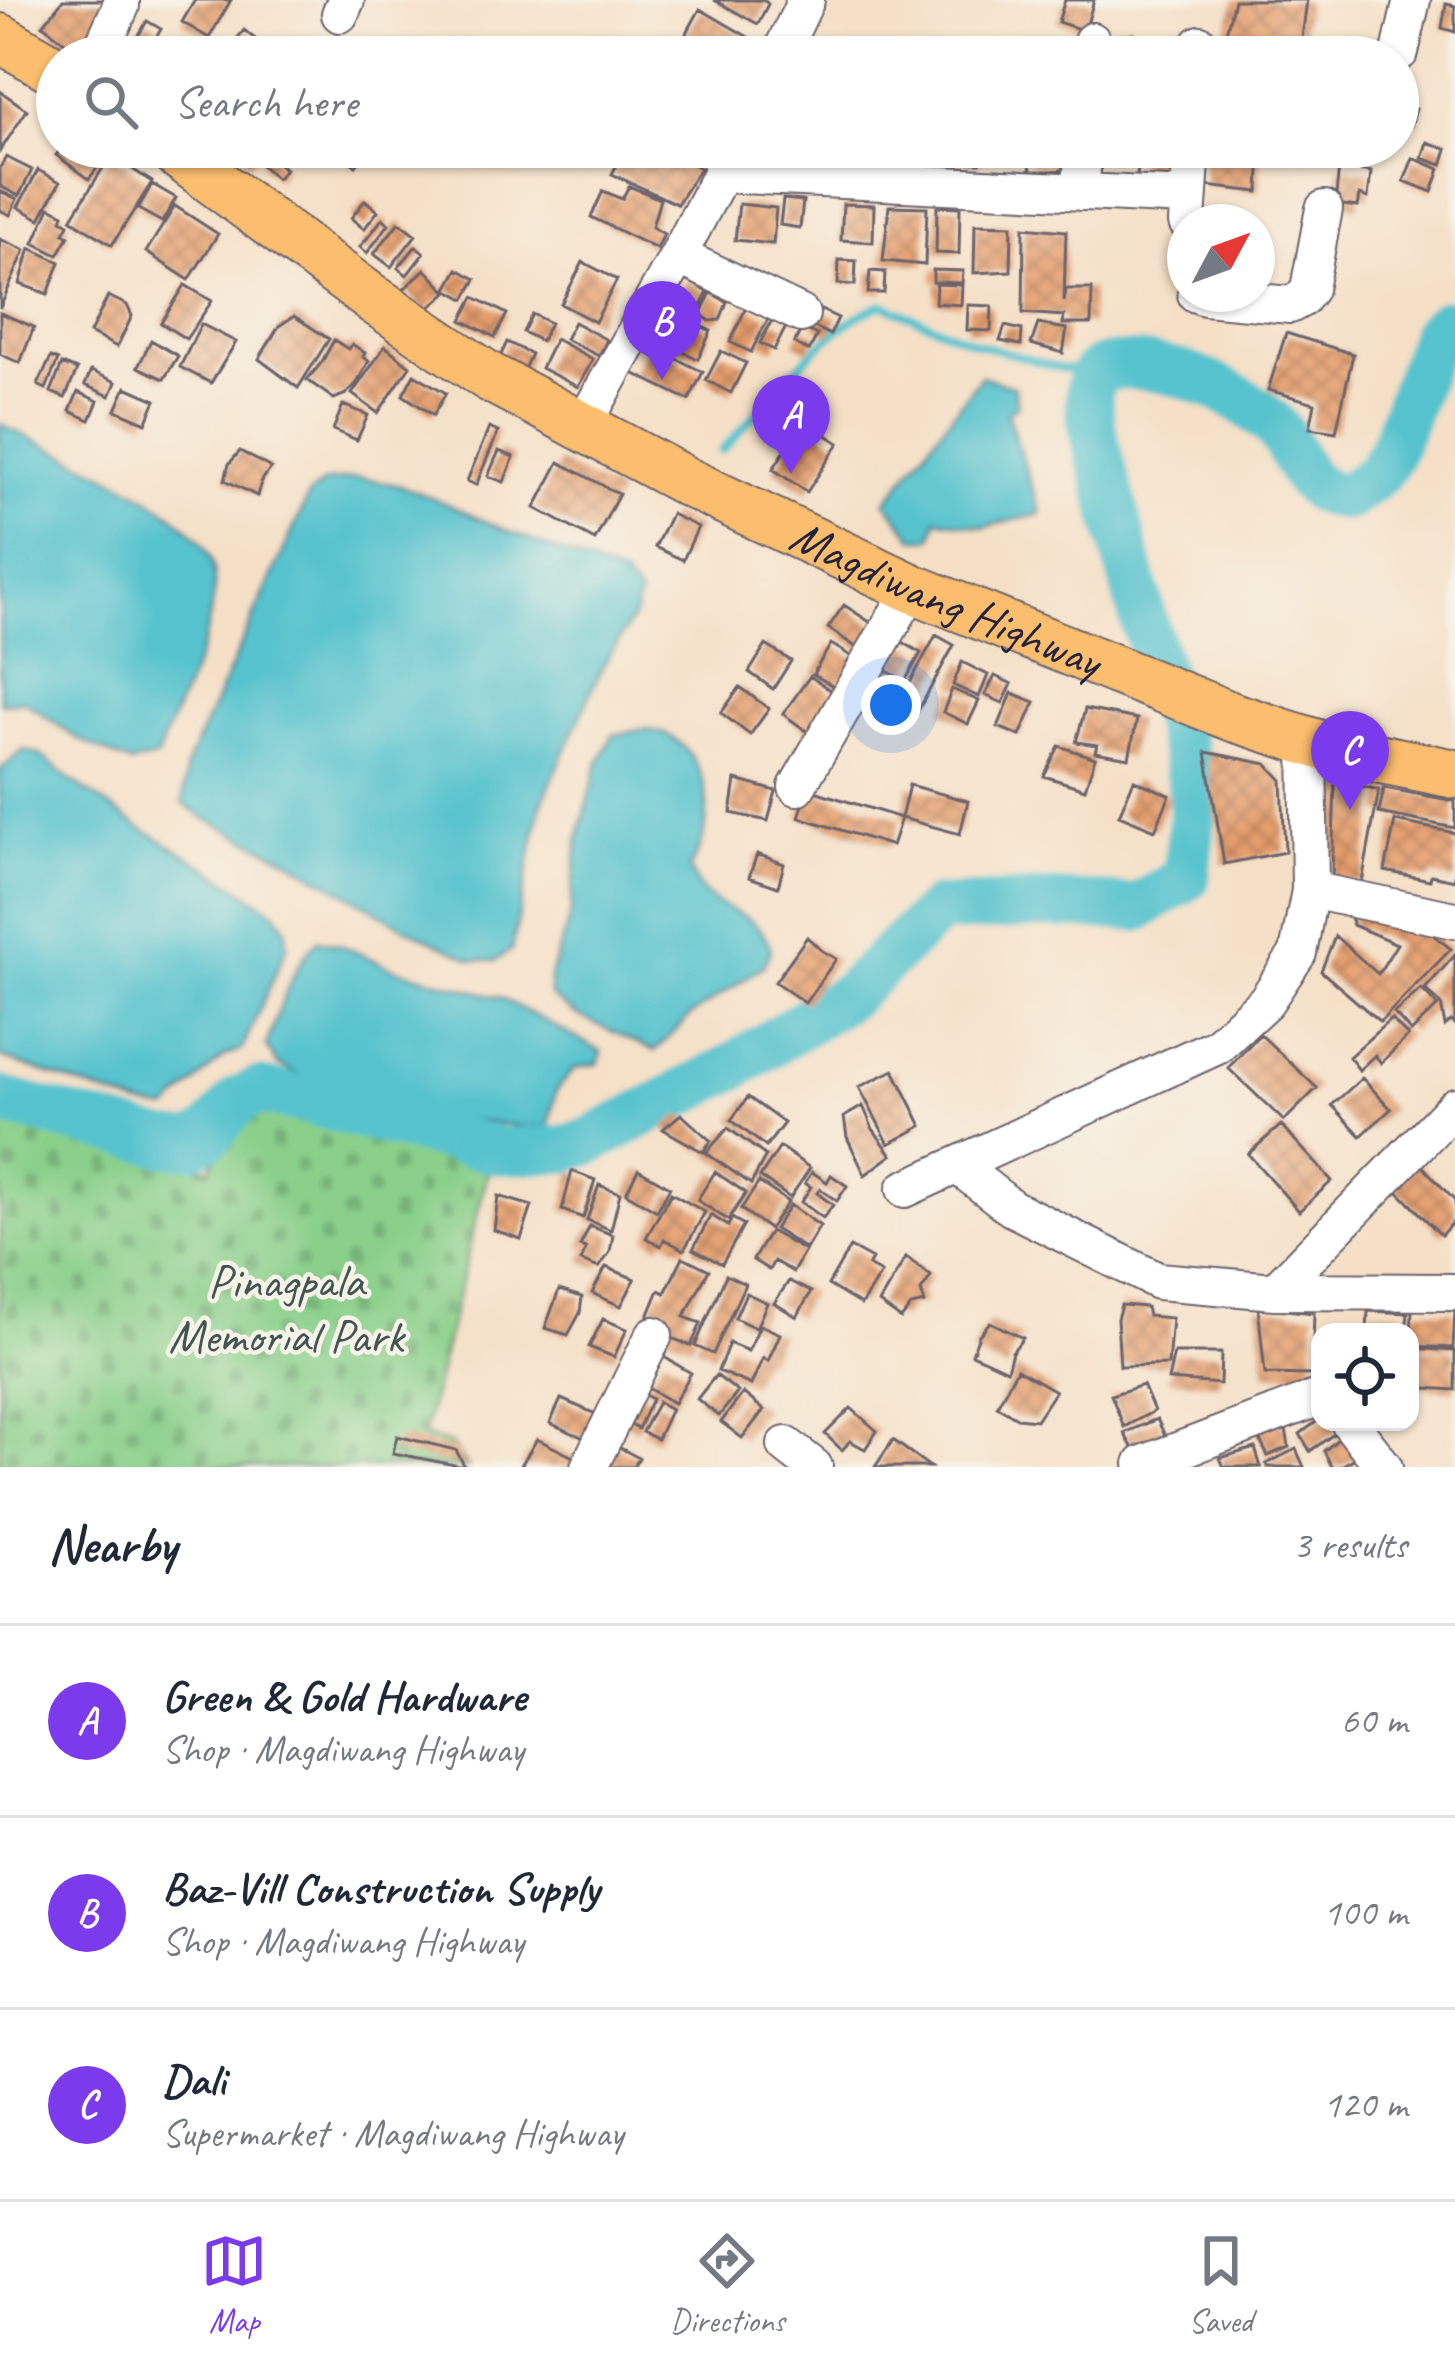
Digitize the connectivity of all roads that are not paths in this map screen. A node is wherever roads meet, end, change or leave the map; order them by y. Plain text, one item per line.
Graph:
1 (121, 0) edge
2 (806, 0) edge
3 (1412, 0) edge
4 (107, 36) edge
5 (789, 36) edge
6 (1404, 36) edge
7 (0, 38) edge
8 (36, 59) edge
9 (196, 168) edge
10 (724, 168) edge
11 (807, 168) edge
12 (1082, 168) edge
13 (1190, 168) edge
14 (1080, 192) junction
15 (1187, 204) edge
16 (1167, 206) edge
17 (1324, 209) dead end
18 (678, 256) junction
19 (1275, 303) edge
20 (801, 314) dead end
21 (582, 427) junction
22 (912, 588) junction
23 (1308, 741) junction
24 (1455, 774) edge
25 (797, 787) dead end
26 (1310, 890) junction
27 (1455, 920) edge
28 (1455, 1106) edge
29 (958, 1166) junction
30 (905, 1189) dead end
31 (1275, 1291) junction
32 (1455, 1292) edge
33 (654, 1335) dead end
34 (1311, 1400) edge
35 (1356, 1431) edge
36 (1143, 1464) dead end
37 (589, 1467) edge
38 (1384, 1467) edge

1 - 4 street
2 - 5 street
3 - 6 street
7 - 8 main road
9 - 21 main road, Magdiwang Highway
10 - 18 street
11 - 14 street
12 - 14 street
13 - 15 street
14 - 16 street
17 - 19 street
18 - 20 street
18 - 21 street
21 - 22 main road, Magdiwang Highway
22 - 23 main road, Magdiwang Highway
22 - 25 street
23 - 24 main road, Magdiwang Highway
23 - 26 street
26 - 27 street
26 - 29 street
28 - 31 street
29 - 30 street
29 - 31 street
31 - 32 street
33 - 37 street
34 - 36 street
35 - 38 street

